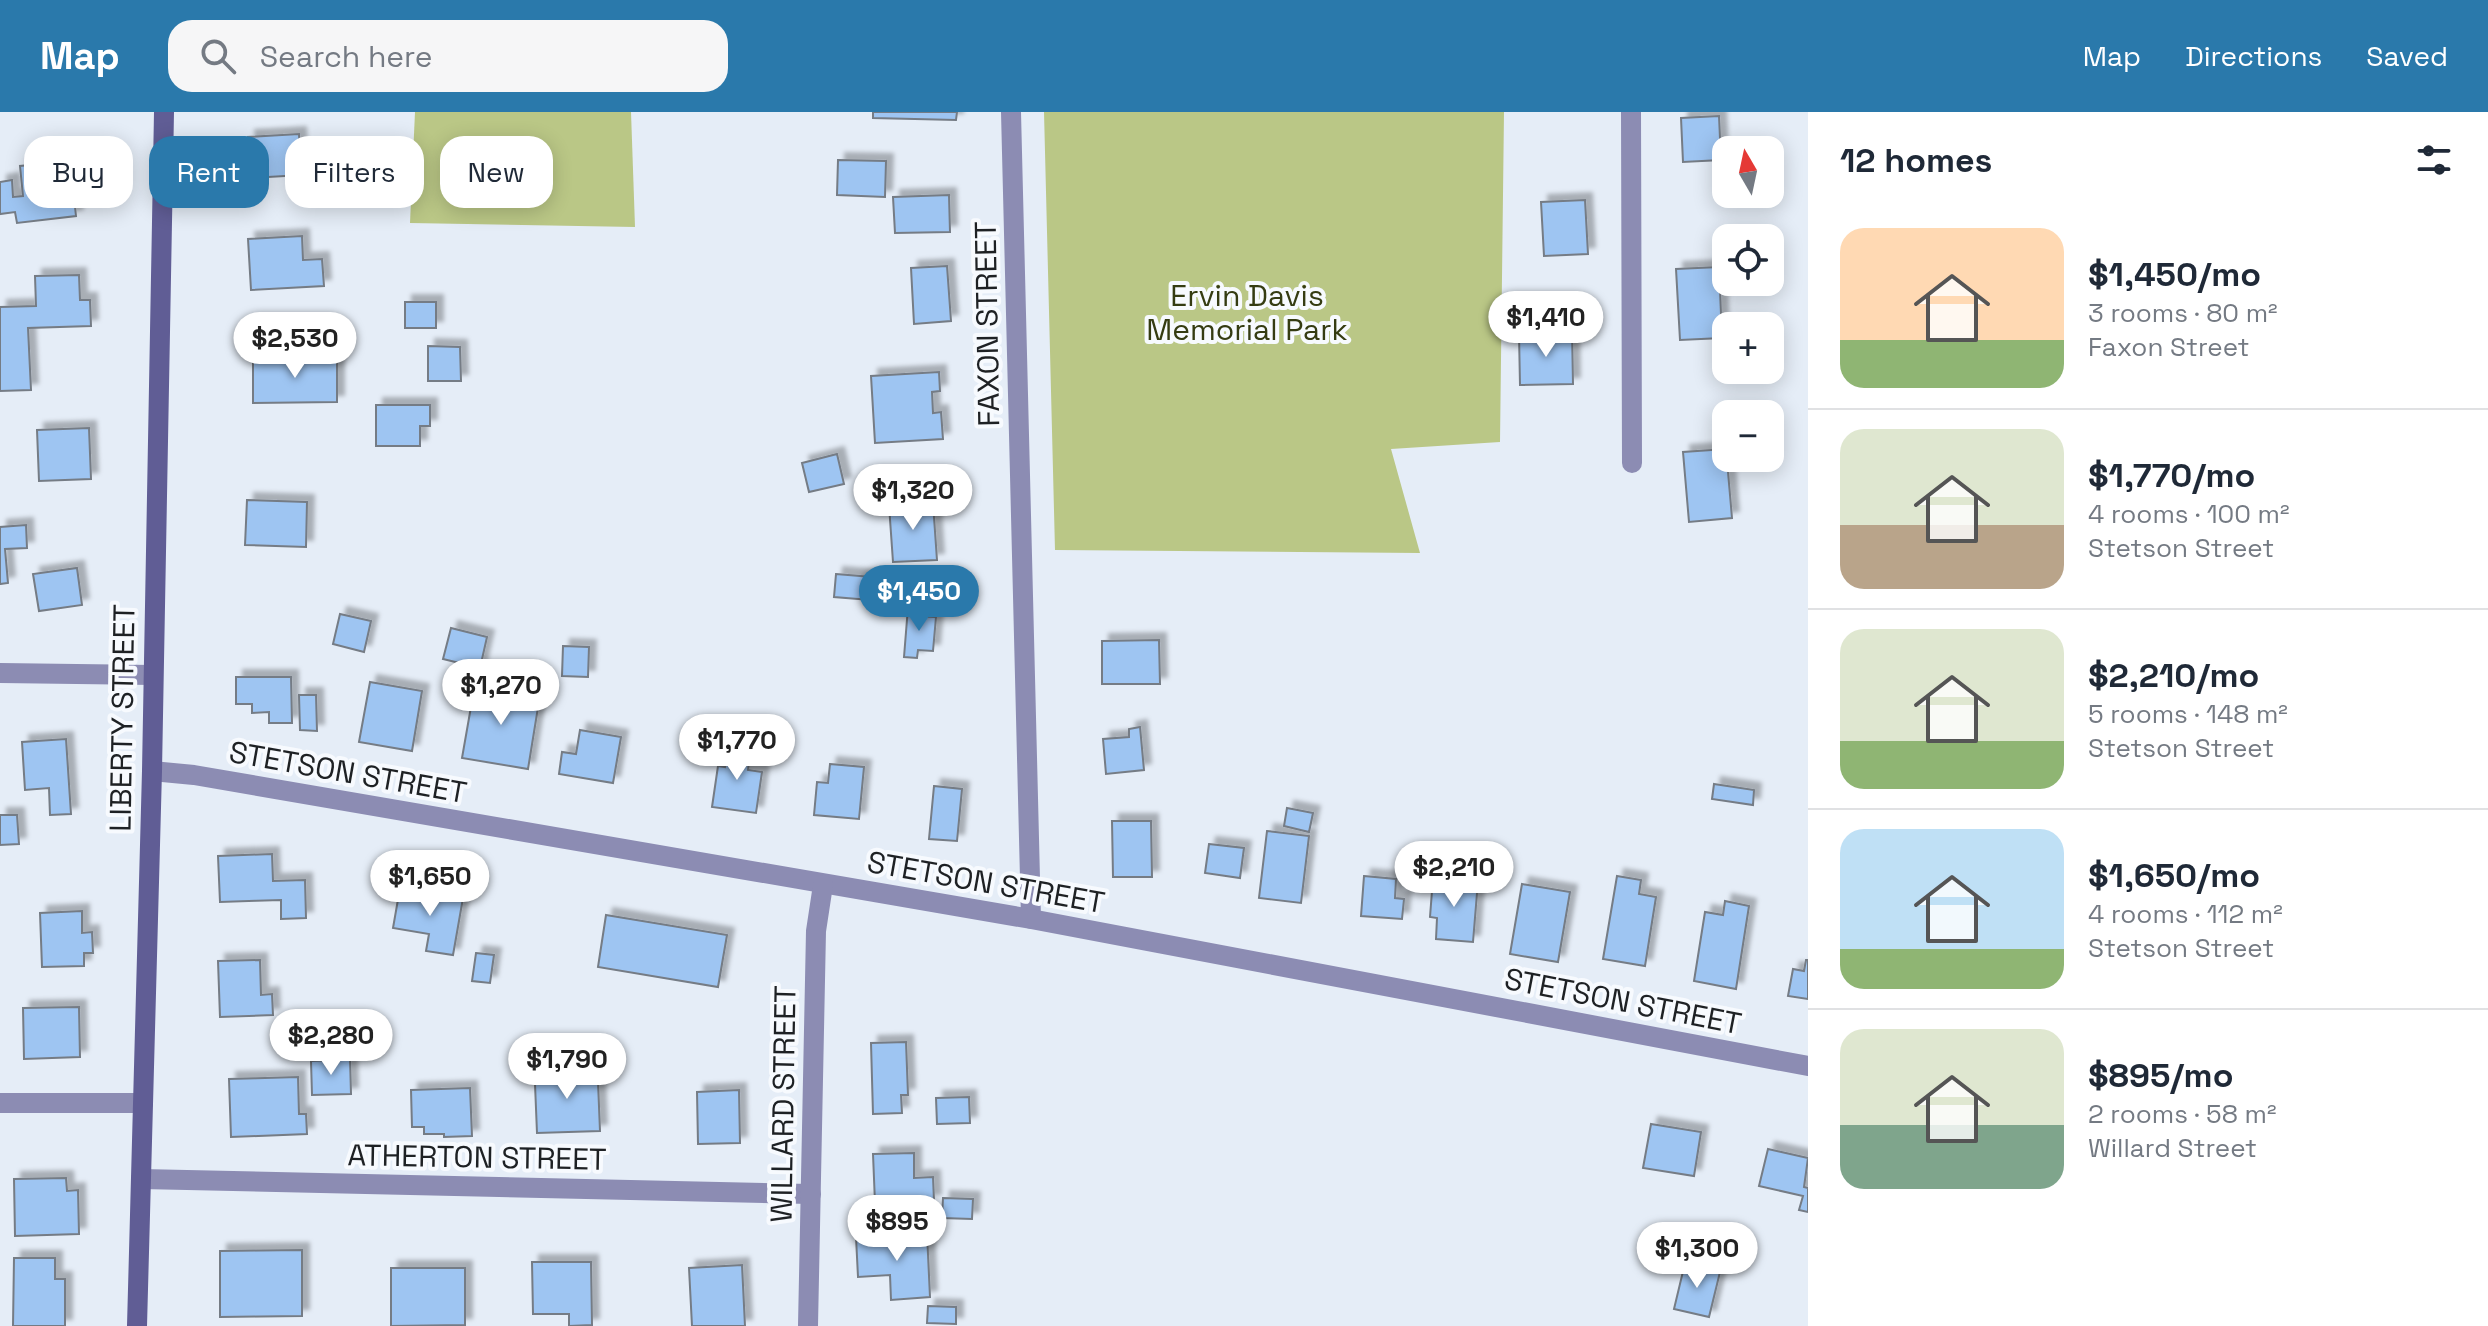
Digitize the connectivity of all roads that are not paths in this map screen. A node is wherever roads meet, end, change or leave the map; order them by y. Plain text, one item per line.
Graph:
1 (164, 112) edge
2 (1011, 112) edge
3 (1631, 112) edge
4 (1632, 463) dead end
5 (0, 673) edge
6 (153, 675) junction
7 (152, 771) junction
8 (823, 885) junction
9 (1031, 919) junction
10 (1808, 1066) edge
11 (0, 1103) edge
12 (143, 1103) junction
13 (141, 1179) junction
14 (811, 1194) junction
15 (137, 1326) edge
16 (808, 1326) edge

1 - 6 main road, LIBERTY STREET
2 - 9 street, FAXON STREET
3 - 4 street
5 - 6 street
6 - 7 main road, LIBERTY STREET
7 - 8 street, STETSON STREET
7 - 12 main road, LIBERTY STREET
8 - 9 street, STETSON STREET
8 - 14 street, WILLARD STREET
9 - 10 street, STETSON STREET
11 - 12 street
12 - 13 main road, LIBERTY STREET
13 - 14 street, ATHERTON STREET
13 - 15 main road, LIBERTY STREET
14 - 16 street, WILLARD STREET

